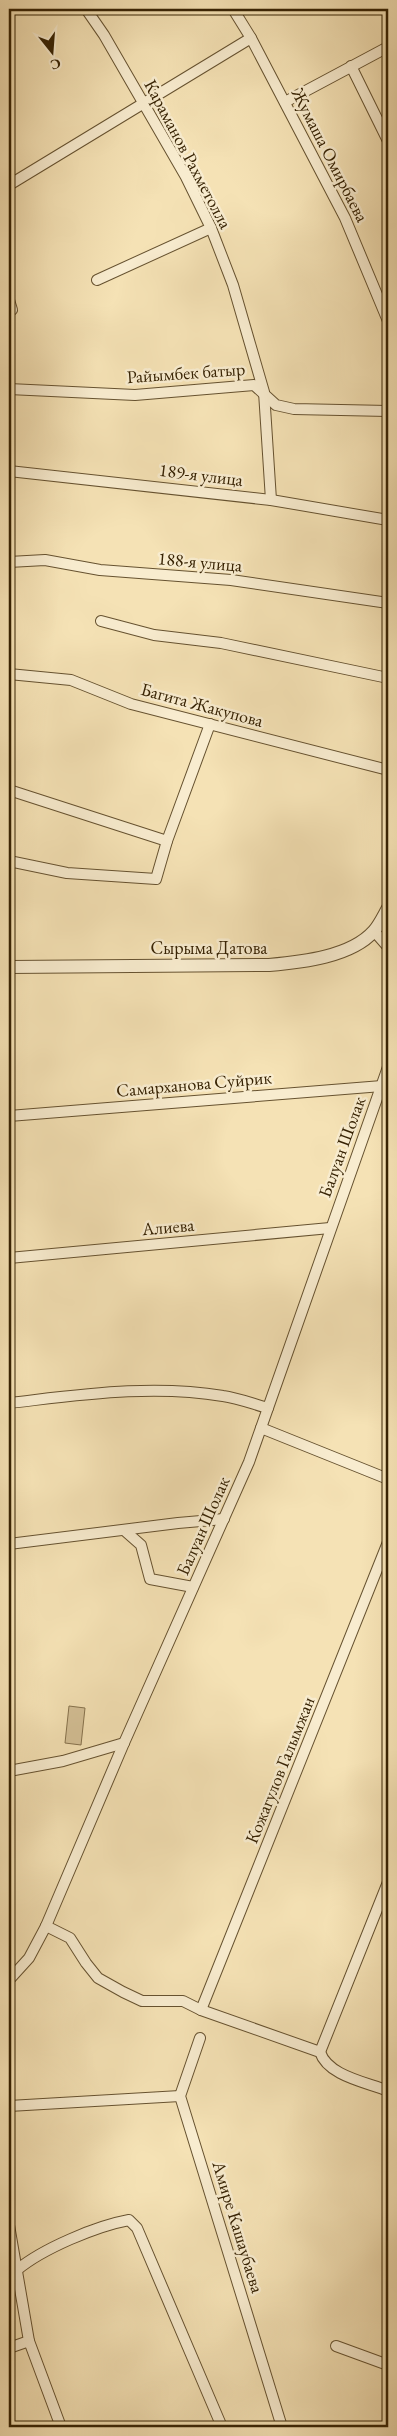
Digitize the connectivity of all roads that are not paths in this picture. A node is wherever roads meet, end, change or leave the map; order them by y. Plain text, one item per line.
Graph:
1 (86, 9) edge
2 (233, 9) edge
3 (251, 38) junction
4 (388, 47) edge
5 (351, 66) junction
6 (285, 102) junction
7 (143, 103) junction
8 (388, 141) edge
9 (9, 185) edge
10 (211, 228) junction
11 (97, 280) dead end
12 (9, 300) edge
13 (12, 310) dead end
14 (388, 321) edge
15 (9, 389) edge
16 (264, 392) junction
17 (388, 412) edge
18 (9, 470) edge
19 (271, 500) junction
20 (388, 520) edge
21 (9, 562) edge
22 (388, 603) edge
23 (101, 622) dead end
24 (9, 674) edge
25 (388, 678) edge
26 (210, 724) junction
27 (388, 770) edge
28 (9, 790) edge
29 (167, 841) junction
30 (9, 861) edge
31 (388, 908) edge
32 (374, 931) junction
33 (388, 947) edge
34 (9, 968) edge
35 (388, 1067) edge
36 (382, 1086) junction
37 (9, 1116) edge
38 (330, 1228) junction
39 (9, 1258) edge
40 (9, 1403) edge
41 (268, 1408) junction
42 (261, 1428) junction
43 (388, 1479) edge
44 (224, 1519) junction
45 (124, 1530) junction
46 (388, 1542) edge
47 (9, 1544) edge
48 (193, 1587) junction
49 (124, 1743) junction
50 (9, 1772) edge
51 (388, 1882) edge
52 (46, 1926) junction
53 (9, 1980) edge
54 (201, 2010) junction
55 (200, 2038) dead end
56 (320, 2052) junction
57 (388, 2091) edge
58 (180, 2096) junction
59 (9, 2106) edge
60 (9, 2225) edge
61 (14, 2273) edge
62 (29, 2341) junction
63 (336, 2346) dead end
64 (9, 2348) edge
65 (388, 2365) edge
66 (61, 2427) edge
67 (222, 2427) edge
68 (282, 2427) edge

1 - 7 street, Караманов Рахметолла
2 - 3 street, Жумаша Омирбаева
3 - 6 street, Жумаша Омирбаева
3 - 7 street
4 - 5 street
5 - 6 street
5 - 8 street
6 - 14 street, Жумаша Омирбаева
7 - 9 street
7 - 10 street, Караманов Рахметолла
10 - 11 street
10 - 16 street, Караманов Рахметолла
12 - 13 street
15 - 16 street, Райымбек батыр
16 - 17 street, Райымбек батыр
16 - 19 street, Караманов Рахметолла
18 - 19 street, 189-я улица
19 - 20 street, 189-я улица
21 - 22 street, 188-я улица
23 - 25 street
24 - 26 street, Багита Жакупова
26 - 27 street, Багита Жакупова
26 - 29 street
28 - 29 street
29 - 30 street
31 - 32 street, Сырыма Датова
32 - 33 street
32 - 34 street, Сырыма Датова
35 - 36 street, Балуан Шолак
36 - 37 street, Самарханова Суйрик
36 - 38 street, Балуан Шолак
38 - 39 street, Алиева
38 - 41 street, Балуан Шолак
40 - 41 street
41 - 42 street, Балуан Шолак
42 - 43 street
42 - 44 street, Балуан Шолак
44 - 45 street
44 - 48 street, Балуан Шолак
45 - 47 street
45 - 48 street
46 - 54 street, Кожагулов Галымжан
48 - 49 street, Балуан Шолак
49 - 50 street
49 - 52 street, Балуан Шолак
51 - 56 street
52 - 53 street, Балуан Шолак
52 - 54 street
54 - 56 street
55 - 58 street
56 - 57 street
58 - 59 street
58 - 68 street, Амире Кашаубаева
60 - 61 street
61 - 62 street
61 - 67 street
62 - 64 street
62 - 66 street
63 - 65 street

